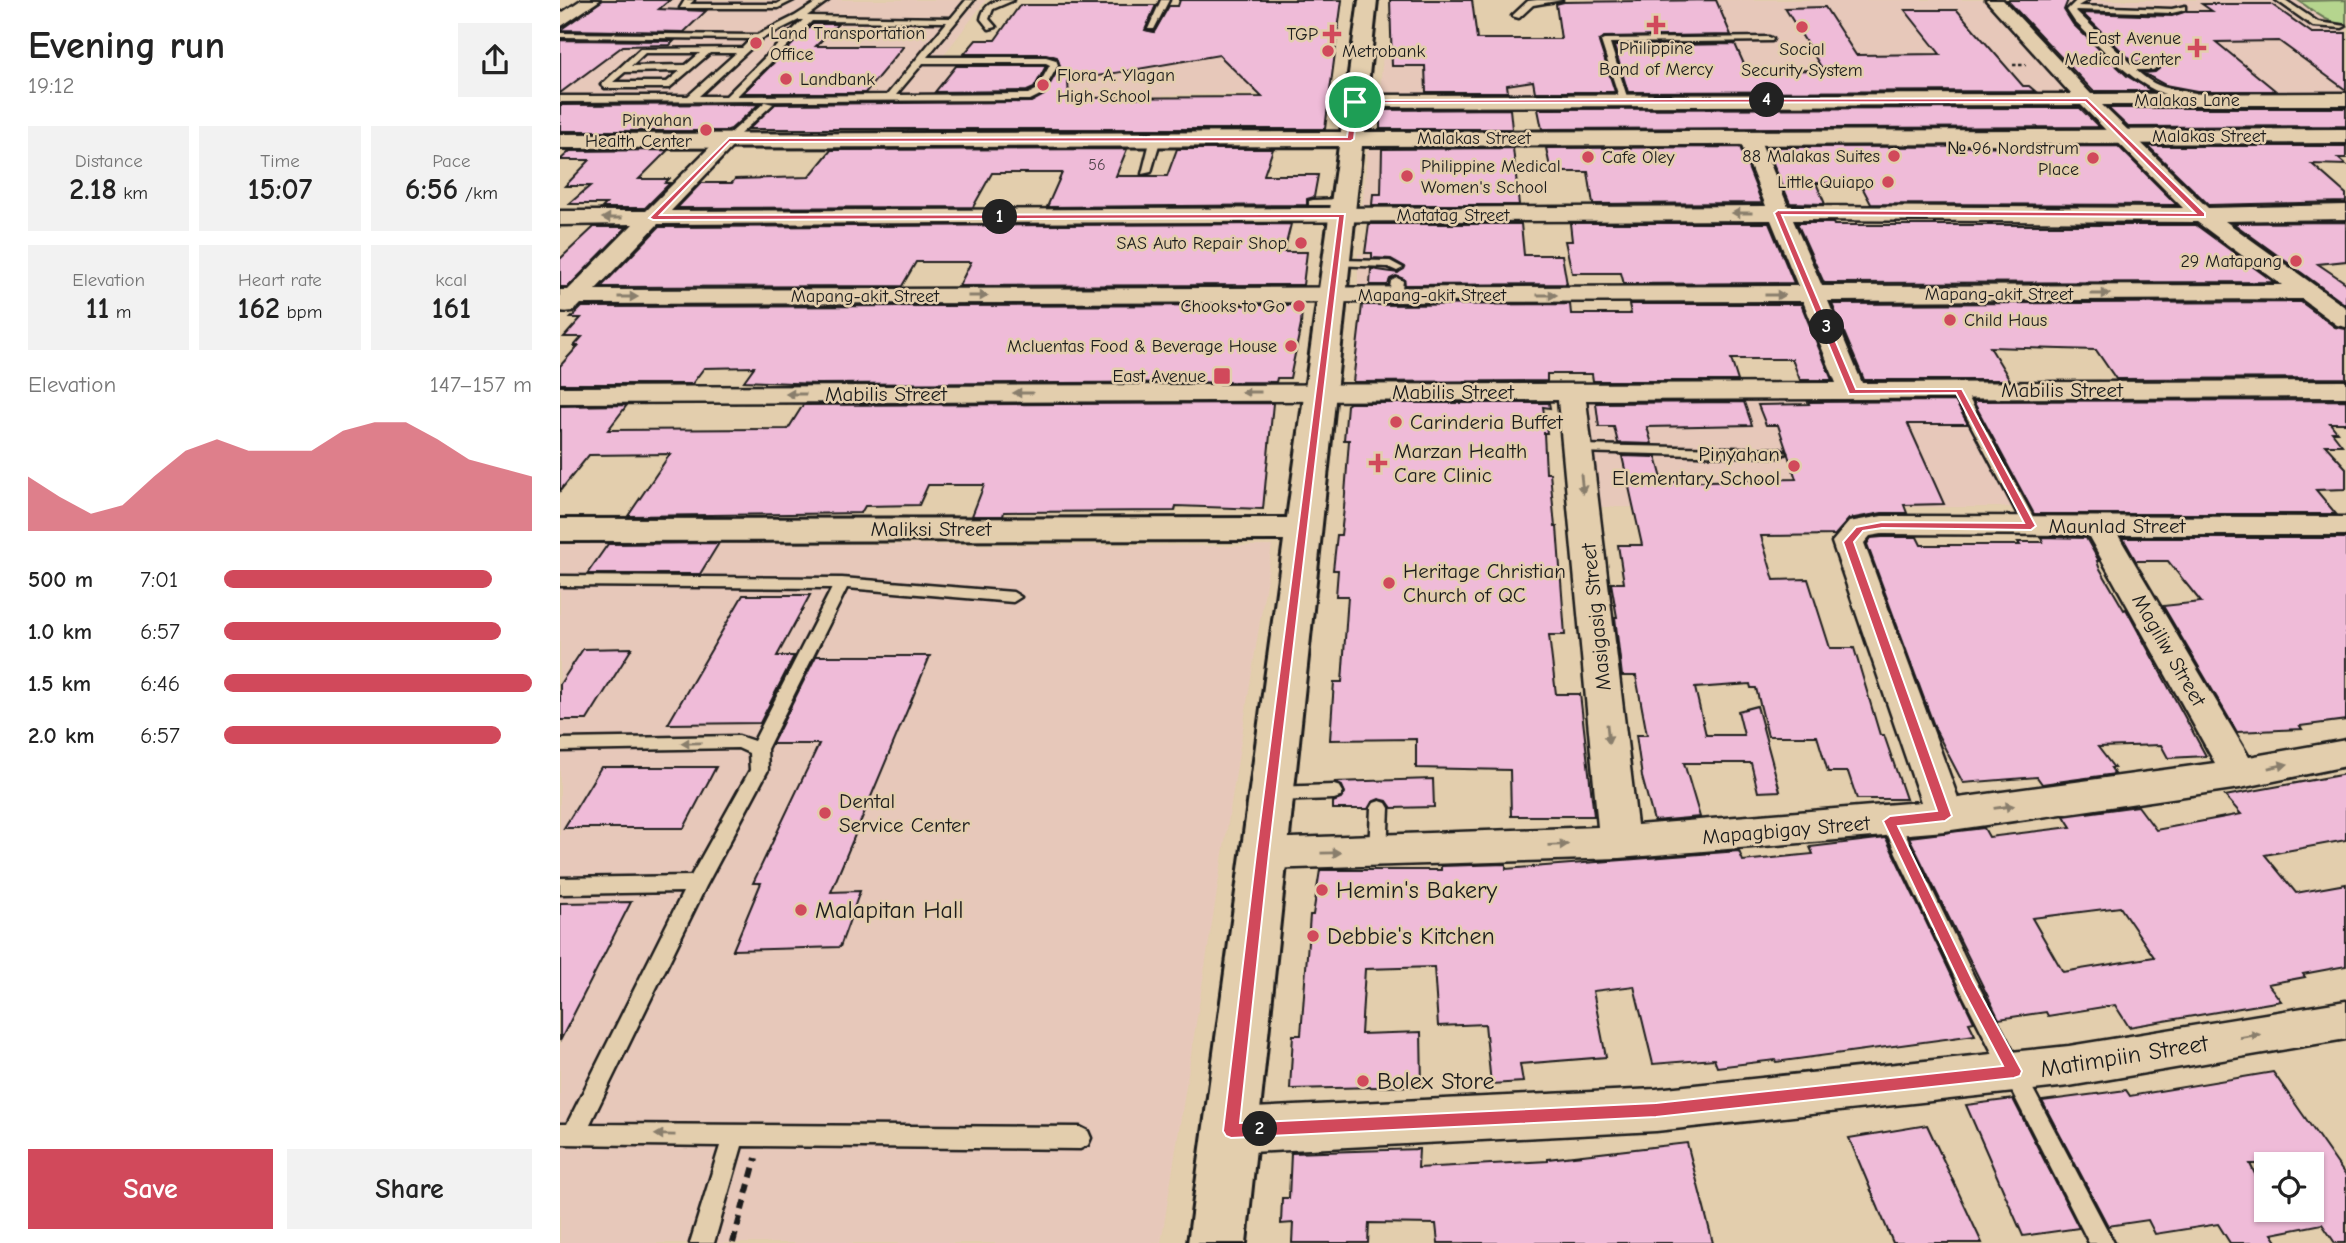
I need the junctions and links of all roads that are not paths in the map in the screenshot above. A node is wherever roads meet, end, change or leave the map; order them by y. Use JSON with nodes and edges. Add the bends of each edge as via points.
{"nodes":[{"id":1,"x":592,"y":0,"type":"edge"},
{"id":2,"x":690,"y":0,"type":"edge"},
{"id":3,"x":790,"y":0,"type":"edge"},
{"id":4,"x":825,"y":0,"type":"edge"},
{"id":5,"x":970,"y":0,"type":"edge"},
{"id":6,"x":1010,"y":0,"type":"edge"},
{"id":7,"x":1165,"y":0,"type":"edge"},
{"id":8,"x":1368,"y":0,"type":"edge"},
{"id":9,"x":1558,"y":0,"type":"edge"},
{"id":10,"x":1994,"y":0,"type":"edge"},
{"id":11,"x":2084,"y":0,"type":"edge"},
{"id":12,"x":2280,"y":0,"type":"edge"},
{"id":13,"x":2073,"y":8,"type":"junction"},
{"id":14,"x":2182,"y":8,"type":"dead end"},
{"id":15,"x":1516,"y":16,"type":"dead end"},
{"id":16,"x":810,"y":18,"type":"junction"},
{"id":17,"x":798,"y":19,"type":"junction"},
{"id":18,"x":952,"y":20,"type":"junction"},
{"id":19,"x":560,"y":22,"type":"edge"},
{"id":20,"x":2342,"y":26,"type":"dead end"},
{"id":21,"x":992,"y":27,"type":"dead end"},
{"id":22,"x":1151,"y":27,"type":"dead end"},
{"id":23,"x":560,"y":34,"type":"edge"},
{"id":24,"x":758,"y":37,"type":"junction"},
{"id":25,"x":1769,"y":39,"type":"dead end"},
{"id":26,"x":681,"y":50,"type":"junction"},
{"id":27,"x":708,"y":50,"type":"junction"},
{"id":28,"x":742,"y":50,"type":"junction"},
{"id":29,"x":918,"y":60,"type":"junction"},
{"id":30,"x":2127,"y":67,"type":"junction"},
{"id":31,"x":2153,"y":67,"type":"dead end"},
{"id":32,"x":658,"y":68,"type":"junction"},
{"id":33,"x":688,"y":68,"type":"junction"},
{"id":34,"x":622,"y":69,"type":"junction"},
{"id":35,"x":637,"y":86,"type":"junction"},
{"id":36,"x":811,"y":91,"type":"dead end"},
{"id":37,"x":750,"y":92,"type":"dead end"},
{"id":38,"x":890,"y":97,"type":"junction"},
{"id":39,"x":2346,"y":97,"type":"edge"},
{"id":40,"x":560,"y":99,"type":"edge"},
{"id":41,"x":729,"y":99,"type":"junction"},
{"id":42,"x":1624,"y":99,"type":"junction"},
{"id":43,"x":689,"y":100,"type":"junction"},
{"id":44,"x":2087,"y":100,"type":"junction"},
{"id":45,"x":1355,"y":102,"type":"junction"},
{"id":46,"x":768,"y":104,"type":"dead end"},
{"id":47,"x":1748,"y":136,"type":"junction"},
{"id":48,"x":2346,"y":136,"type":"edge"},
{"id":49,"x":2121,"y":137,"type":"junction"},
{"id":50,"x":1156,"y":138,"type":"junction"},
{"id":51,"x":1351,"y":139,"type":"junction"},
{"id":52,"x":729,"y":140,"type":"junction"},
{"id":53,"x":560,"y":141,"type":"edge"},
{"id":54,"x":1146,"y":172,"type":"dead end"},
{"id":55,"x":1320,"y":209,"type":"junction"},
{"id":56,"x":2346,"y":212,"type":"edge"},
{"id":57,"x":1778,"y":213,"type":"junction"},
{"id":58,"x":2202,"y":215,"type":"junction"},
{"id":59,"x":560,"y":218,"type":"edge"},
{"id":60,"x":653,"y":218,"type":"junction"},
{"id":61,"x":1334,"y":279,"type":"junction"},
{"id":62,"x":2305,"y":292,"type":"junction"},
{"id":63,"x":1814,"y":295,"type":"junction"},
{"id":64,"x":565,"y":302,"type":"edge"},
{"id":65,"x":2346,"y":320,"type":"edge"},
{"id":66,"x":2346,"y":389,"type":"edge"},
{"id":67,"x":1571,"y":391,"type":"junction"},
{"id":68,"x":1959,"y":391,"type":"junction"},
{"id":69,"x":1319,"y":392,"type":"junction"},
{"id":70,"x":1853,"y":392,"type":"junction"},
{"id":71,"x":560,"y":395,"type":"edge"},
{"id":72,"x":1578,"y":449,"type":"junction"},
{"id":73,"x":1779,"y":453,"type":"dead end"},
{"id":74,"x":2031,"y":526,"type":"junction"},
{"id":75,"x":2098,"y":526,"type":"junction"},
{"id":76,"x":2346,"y":526,"type":"edge"},
{"id":77,"x":1302,"y":529,"type":"junction"},
{"id":78,"x":560,"y":530,"type":"edge"},
{"id":79,"x":560,"y":582,"type":"edge"},
{"id":80,"x":842,"y":583,"type":"junction"},
{"id":81,"x":1013,"y":597,"type":"dead end"},
{"id":82,"x":560,"y":745,"type":"edge"},
{"id":83,"x":758,"y":748,"type":"junction"},
{"id":84,"x":2346,"y":753,"type":"edge"},
{"id":85,"x":2240,"y":774,"type":"junction"},
{"id":86,"x":1334,"y":792,"type":"dead end"},
{"id":87,"x":1270,"y":794,"type":"junction"},
{"id":88,"x":1380,"y":808,"type":"dead end"},
{"id":89,"x":1945,"y":816,"type":"junction"},
{"id":90,"x":1890,"y":821,"type":"junction"},
{"id":91,"x":1619,"y":843,"type":"junction"},
{"id":92,"x":1378,"y":852,"type":"junction"},
{"id":93,"x":1262,"y":854,"type":"junction"},
{"id":94,"x":697,"y":884,"type":"junction"},
{"id":95,"x":560,"y":886,"type":"edge"},
{"id":96,"x":2346,"y":1020,"type":"edge"},
{"id":97,"x":2014,"y":1071,"type":"junction"},
{"id":98,"x":1231,"y":1131,"type":"junction"},
{"id":99,"x":567,"y":1134,"type":"edge"},
{"id":100,"x":734,"y":1136,"type":"junction"},
{"id":101,"x":1080,"y":1138,"type":"dead end"},
{"id":102,"x":702,"y":1243,"type":"edge"},
{"id":103,"x":1217,"y":1243,"type":"edge"},
{"id":104,"x":2102,"y":1243,"type":"edge"}],
"edges":[{"from":1,"to":19,"type":"street"},
{"from":2,"to":3,"type":"lane","via":[[683,6],[778,6]]},
{"from":4,"to":17,"type":"lane"},
{"from":5,"to":18,"type":"lane"},
{"from":6,"to":21,"type":"lane","via":[[987,10],[985,19]]},
{"from":7,"to":22,"type":"lane"},
{"from":8,"to":45,"type":"street"},
{"from":9,"to":15,"type":"lane","via":[[1531,4]]},
{"from":10,"to":44,"type":"street"},
{"from":11,"to":13,"type":"lane"},
{"from":12,"to":20,"type":"lane","via":[[2316,24]]},
{"from":13,"to":14,"type":"lane"},
{"from":13,"to":30,"type":"lane","via":[[2078,20]]},
{"from":16,"to":17,"type":"lane"},
{"from":16,"to":18,"type":"lane"},
{"from":16,"to":41,"type":"lane"},
{"from":17,"to":24,"type":"lane"},
{"from":18,"to":29,"type":"lane"},
{"from":23,"to":24,"type":"lane"},
{"from":24,"to":28,"type":"lane"},
{"from":25,"to":42,"type":"lane","via":[[1605,41]]},
{"from":26,"to":27,"type":"lane"},
{"from":26,"to":32,"type":"lane"},
{"from":26,"to":34,"type":"lane","via":[[643,51]]},
{"from":27,"to":28,"type":"lane"},
{"from":27,"to":33,"type":"lane"},
{"from":28,"to":43,"type":"lane"},
{"from":29,"to":38,"type":"lane"},
{"from":29,"to":38,"type":"lane","via":[[1046,60],[1055,65],[1040,92],[1030,97]]},
{"from":30,"to":31,"type":"lane"},
{"from":30,"to":39,"type":"lane","via":[[2149,86],[2178,94]]},
{"from":32,"to":33,"type":"lane"},
{"from":32,"to":34,"type":"lane"},
{"from":32,"to":35,"type":"lane"},
{"from":33,"to":35,"type":"lane","via":[[669,85]]},
{"from":34,"to":35,"type":"lane","via":[[605,85]]},
{"from":36,"to":37,"type":"lane"},
{"from":38,"to":41,"type":"lane"},
{"from":39,"to":44,"type":"street","name":"Malakas Lane"},
{"from":40,"to":43,"type":"lane"},
{"from":41,"to":43,"type":"lane"},
{"from":42,"to":44,"type":"street","name":"Malakas Lane"},
{"from":42,"to":45,"type":"street","name":"Malakas Lane"},
{"from":44,"to":49,"type":"street"},
{"from":45,"to":51,"type":"street"},
{"from":46,"to":52,"type":"lane"},
{"from":47,"to":49,"type":"street","name":"Malakas Street"},
{"from":47,"to":51,"type":"street","name":"Malakas Street"},
{"from":47,"to":57,"type":"street"},
{"from":48,"to":49,"type":"street","name":"Malakas Street"},
{"from":49,"to":58,"type":"street"},
{"from":50,"to":51,"type":"street","name":"Malakas Street"},
{"from":50,"to":52,"type":"street","name":"Malakas Street"},
{"from":50,"to":54,"type":"lane"},
{"from":51,"to":55,"type":"street"},
{"from":52,"to":53,"type":"street","name":"Malakas Street"},
{"from":52,"to":60,"type":"street"},
{"from":57,"to":55,"type":"street","name":"Matatag Street","one_way":true},
{"from":55,"to":60,"type":"street","name":"Matatag Street"},
{"from":55,"to":61,"type":"street"},
{"from":56,"to":58,"type":"street","name":"Matatag Street"},
{"from":57,"to":58,"type":"street","name":"Matatag Street"},
{"from":57,"to":63,"type":"street"},
{"from":58,"to":62,"type":"street"},
{"from":60,"to":59,"type":"street","name":"Matatag Street","one_way":true},
{"from":60,"to":64,"type":"street"},
{"from":61,"to":63,"type":"street","name":"Mapang-akit Street","one_way":true},
{"from":64,"to":61,"type":"street","name":"Mapang-akit Street","one_way":true},
{"from":61,"to":69,"type":"street"},
{"from":63,"to":62,"type":"street","name":"Mapang-akit Street","one_way":true},
{"from":62,"to":65,"type":"street"},
{"from":63,"to":70,"type":"street"},
{"from":66,"to":68,"type":"street","name":"Mabilis Street"},
{"from":67,"to":69,"type":"street","name":"Mabilis Street"},
{"from":67,"to":70,"type":"street","name":"Mabilis Street"},
{"from":67,"to":72,"type":"street","name":"Masigasig Street"},
{"from":68,"to":70,"type":"street","name":"Mabilis Street"},
{"from":68,"to":74,"type":"lane"},
{"from":69,"to":71,"type":"street","name":"Mabilis Street","one_way":true},
{"from":69,"to":77,"type":"street"},
{"from":72,"to":73,"type":"lane"},
{"from":72,"to":91,"type":"street","name":"Masigasig Street","one_way":true},
{"from":74,"to":75,"type":"street","name":"Maunlad Street"},
{"from":74,"to":89,"type":"street","name":"Maunlad Street","via":[[1882,525],[1860,529],[1848,542]]},
{"from":75,"to":76,"type":"street","name":"Maunlad Street"},
{"from":75,"to":85,"type":"street","name":"Magiliw Street"},
{"from":77,"to":78,"type":"street","name":"Maliksi Street"},
{"from":77,"to":87,"type":"street"},
{"from":79,"to":80,"type":"lane"},
{"from":80,"to":81,"type":"lane"},
{"from":80,"to":83,"type":"lane"},
{"from":83,"to":82,"type":"lane","one_way":true,"via":[[739,742]]},
{"from":83,"to":94,"type":"lane","via":[[759,770]]},
{"from":85,"to":84,"type":"street","name":"Mapagbigay Street","one_way":true},
{"from":89,"to":85,"type":"street","name":"Mapagbigay Street","one_way":true},
{"from":86,"to":87,"type":"lane"},
{"from":87,"to":93,"type":"street"},
{"from":88,"to":92,"type":"lane"},
{"from":89,"to":90,"type":"street","name":"Mapagbigay Street"},
{"from":90,"to":91,"type":"street","name":"Mapagbigay Street"},
{"from":90,"to":97,"type":"lane"},
{"from":92,"to":91,"type":"street","name":"Mapagbigay Street","one_way":true},
{"from":93,"to":92,"type":"street","name":"Mapagbigay Street","one_way":true},
{"from":93,"to":98,"type":"street"},
{"from":94,"to":95,"type":"lane"},
{"from":94,"to":99,"type":"lane"},
{"from":97,"to":96,"type":"street","name":"Matimpiin Street","one_way":true},
{"from":97,"to":98,"type":"street","name":"Matimpiin Street","via":[[1656,1110]]},
{"from":97,"to":104,"type":"lane"},
{"from":98,"to":103,"type":"street"},
{"from":100,"to":99,"type":"lane","one_way":true},
{"from":100,"to":101,"type":"lane"},
{"from":100,"to":102,"type":"lane"}]}
